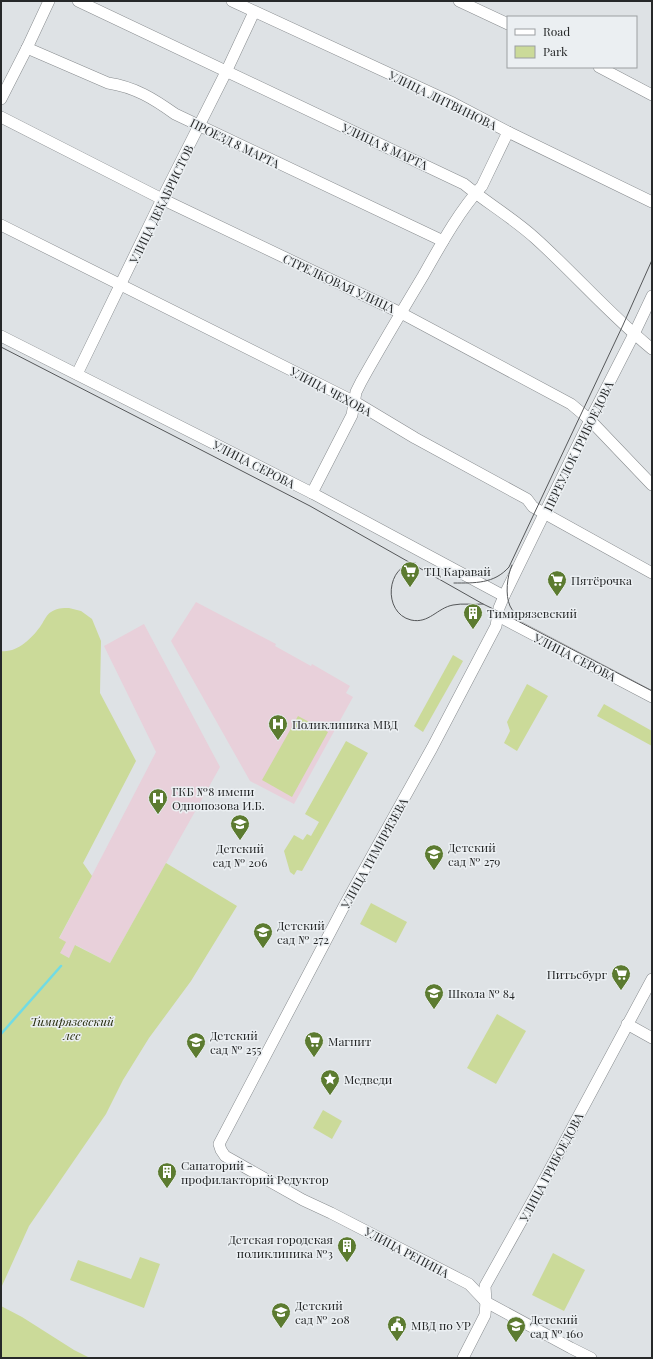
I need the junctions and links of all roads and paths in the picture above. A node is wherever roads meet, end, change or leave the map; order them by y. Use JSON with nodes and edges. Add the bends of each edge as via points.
{"nodes":[{"id":1,"x":49,"y":1,"type":"edge"},
{"id":2,"x":78,"y":1,"type":"edge"},
{"id":3,"x":233,"y":1,"type":"edge"},
{"id":4,"x":458,"y":1,"type":"edge"},
{"id":5,"x":254,"y":12,"type":"junction"},
{"id":6,"x":507,"y":24,"type":"edge"},
{"id":7,"x":27,"y":48,"type":"junction"},
{"id":8,"x":601,"y":68,"type":"edge"},
{"id":9,"x":226,"y":72,"type":"junction"},
{"id":10,"x":652,"y":95,"type":"edge"},
{"id":11,"x":1,"y":99,"type":"edge"},
{"id":12,"x":1,"y":117,"type":"edge"},
{"id":13,"x":200,"y":126,"type":"junction"},
{"id":14,"x":508,"y":132,"type":"junction"},
{"id":15,"x":476,"y":194,"type":"junction"},
{"id":16,"x":162,"y":199,"type":"junction"},
{"id":17,"x":652,"y":202,"type":"edge"},
{"id":18,"x":1,"y":225,"type":"edge"},
{"id":19,"x":443,"y":241,"type":"junction"},
{"id":20,"x":121,"y":285,"type":"junction"},
{"id":21,"x":652,"y":296,"type":"edge"},
{"id":22,"x":401,"y":313,"type":"junction"},
{"id":23,"x":642,"y":317,"type":"junction"},
{"id":24,"x":634,"y":334,"type":"junction"},
{"id":25,"x":1,"y":336,"type":"edge"},
{"id":26,"x":650,"y":347,"type":"edge"},
{"id":27,"x":623,"y":356,"type":"junction"},
{"id":28,"x":77,"y":374,"type":"junction"},
{"id":29,"x":355,"y":402,"type":"junction"},
{"id":30,"x":590,"y":420,"type":"junction"},
{"id":31,"x":652,"y":485,"type":"edge"},
{"id":32,"x":312,"y":494,"type":"junction"},
{"id":33,"x":545,"y":513,"type":"junction"},
{"id":34,"x":652,"y":572,"type":"edge"},
{"id":35,"x":504,"y":596,"type":"junction"},
{"id":36,"x":498,"y":616,"type":"junction"},
{"id":37,"x":652,"y":697,"type":"edge"},
{"id":38,"x":652,"y":979,"type":"edge"},
{"id":39,"x":627,"y":1024,"type":"junction"},
{"id":40,"x":652,"y":1038,"type":"edge"},
{"id":41,"x":220,"y":1150,"type":"joint"},
{"id":42,"x":486,"y":1302,"type":"junction"},
{"id":43,"x":463,"y":1358,"type":"edge"},
{"id":44,"x":591,"y":1358,"type":"edge"}],
"edges":[{"from":1,"to":7,"type":"street"},
{"from":2,"to":9,"type":"street","name":"УЛИЦА 8 МАРТА"},
{"from":3,"to":5,"type":"street","name":"УЛИЦА ЛИТВИНОВА"},
{"from":4,"to":6,"type":"street"},
{"from":5,"to":9,"type":"street","name":"УЛИЦА ДЕКАБРИСТОВ"},
{"from":5,"to":14,"type":"street","name":"УЛИЦА ЛИТВИНОВА","via":[[453,103]]},
{"from":7,"to":11,"type":"street"},
{"from":7,"to":13,"type":"street","name":"ПРОЕЗД 8 МАРТА","via":[[108,83],[121,84],[150,96],[175,114]]},
{"from":8,"to":10,"type":"street"},
{"from":9,"to":13,"type":"street","name":"УЛИЦА ДЕКАБРИСТОВ"},
{"from":9,"to":15,"type":"street","name":"УЛИЦА 8 МАРТА","via":[[464,184]]},
{"from":12,"to":16,"type":"street","name":"СТРЕЛКОВАЯ УЛИЦА"},
{"from":13,"to":16,"type":"street","name":"УЛИЦА ДЕКАБРИСТОВ"},
{"from":13,"to":19,"type":"street","name":"ПРОЕЗД 8 МАРТА"},
{"from":14,"to":15,"type":"street"},
{"from":14,"to":17,"type":"street","name":"УЛИЦА ЛИТВИНОВА"},
{"from":15,"to":19,"type":"street"},
{"from":15,"to":24,"type":"street","name":"УЛИЦА 8 МАРТА","via":[[534,237]]},
{"from":16,"to":20,"type":"street","name":"УЛИЦА ДЕКАБРИСТОВ"},
{"from":16,"to":22,"type":"street","name":"СТРЕЛКОВАЯ УЛИЦА"},
{"from":18,"to":20,"type":"street","name":"УЛИЦА ЧЕХОВА"},
{"from":19,"to":22,"type":"street"},
{"from":20,"to":28,"type":"street","name":"УЛИЦА ДЕКАБРИСТОВ"},
{"from":20,"to":29,"type":"street","name":"УЛИЦА ЧЕХОВА"},
{"from":21,"to":23,"type":"street","name":"ПЕРЕУЛОК ГРИБОЕДОВА"},
{"from":22,"to":29,"type":"street","via":[[361,382]]},
{"from":22,"to":30,"type":"street","name":"СТРЕЛКОВАЯ УЛИЦА","via":[[571,404]]},
{"from":23,"to":24,"type":"street","name":"ПЕРЕУЛОК ГРИБОЕДОВА"},
{"from":23,"to":26,"type":"street","via":[[641,331]]},
{"from":24,"to":26,"type":"street","name":"УЛИЦА 8 МАРТА"},
{"from":24,"to":27,"type":"street","name":"ПЕРЕУЛОК ГРИБОЕДОВА"},
{"from":25,"to":28,"type":"street","name":"УЛИЦА СЕРОВА"},
{"from":26,"to":27,"type":"street","via":[[636,349]]},
{"from":27,"to":30,"type":"street","name":"ПЕРЕУЛОК ГРИБОЕДОВА"},
{"from":28,"to":32,"type":"street","name":"УЛИЦА СЕРОВА"},
{"from":29,"to":32,"type":"street","via":[[352,415]]},
{"from":29,"to":33,"type":"street","name":"УЛИЦА ЧЕХОВА","via":[[527,499],[533,507]]},
{"from":30,"to":31,"type":"street","name":"СТРЕЛКОВАЯ УЛИЦА"},
{"from":30,"to":33,"type":"street","name":"ПЕРЕУЛОК ГРИБОЕДОВА"},
{"from":32,"to":35,"type":"street","name":"УЛИЦА СЕРОВА"},
{"from":33,"to":34,"type":"street","name":"УЛИЦА ЧЕХОВА"},
{"from":33,"to":35,"type":"street","name":"ПЕРЕУЛОК ГРИБОЕДОВА"},
{"from":35,"to":36,"type":"street","name":"УЛИЦА ТИМИРЯЗЕВА"},
{"from":36,"to":37,"type":"street","name":"УЛИЦА СЕРОВА"},
{"from":36,"to":41,"type":"street","name":"УЛИЦА ТИМИРЯЗЕВА","via":[[496,626],[432,748],[343,908],[222,1137]]},
{"from":38,"to":39,"type":"street","name":"УЛИЦА ГРИБОЕДОВА"},
{"from":39,"to":40,"type":"street"},
{"from":39,"to":42,"type":"street","name":"УЛИЦА ГРИБОЕДОВА","via":[[485,1286]]},
{"from":41,"to":42,"type":"street","name":"УЛИЦА РЕПИНА","via":[[225,1156],[303,1200],[469,1284]]},
{"from":42,"to":43,"type":"street","name":"УЛИЦА ГРИБОЕДОВА","via":[[485,1315]]},
{"from":42,"to":44,"type":"street","name":"УЛИЦА РЕПИНА"}]}
